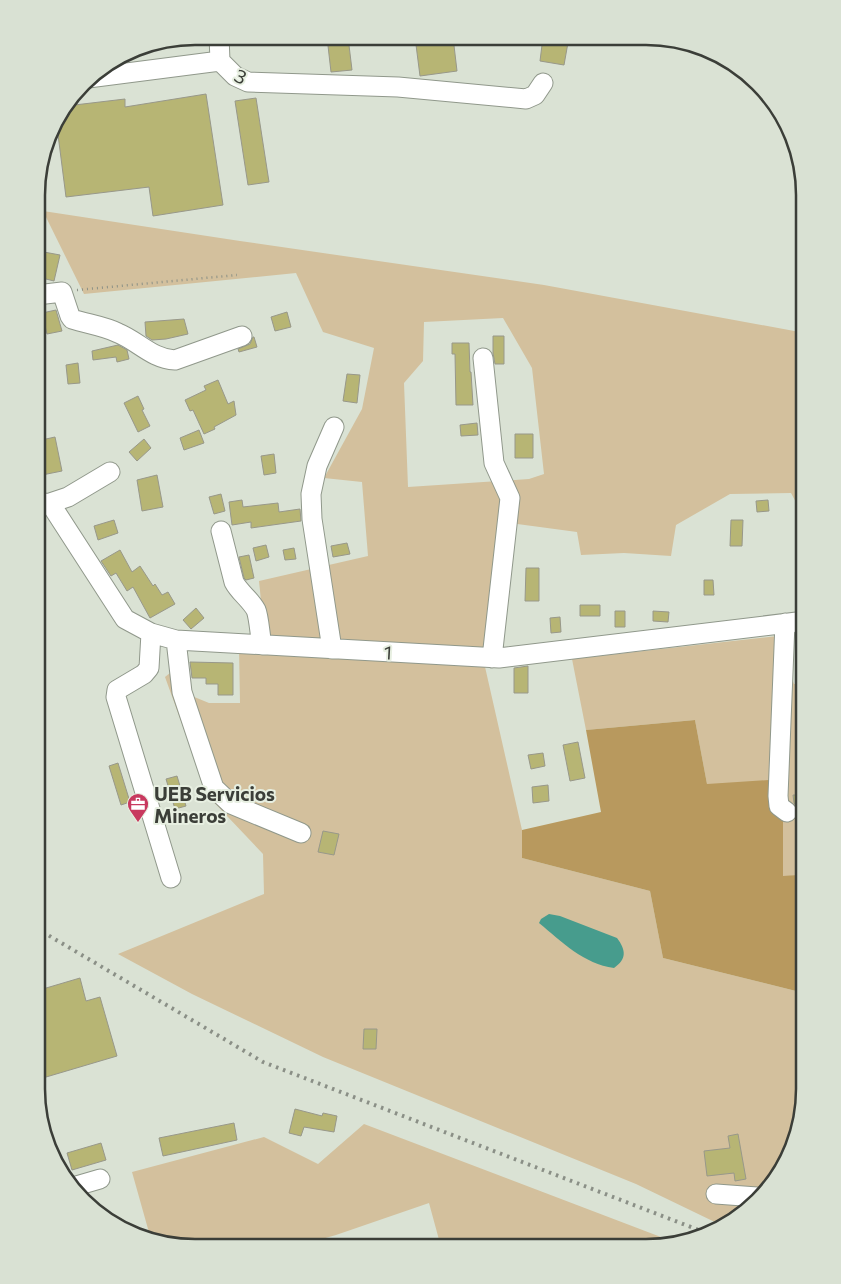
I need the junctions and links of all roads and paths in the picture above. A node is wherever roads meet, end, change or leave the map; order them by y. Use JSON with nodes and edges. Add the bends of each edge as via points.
{"nodes":[{"id":1,"x":219,"y":45,"type":"edge"},
{"id":2,"x":220,"y":61,"type":"junction"},
{"id":3,"x":104,"y":76,"type":"edge"},
{"id":4,"x":543,"y":83,"type":"dead end"},
{"id":5,"x":237,"y":276,"type":"dead end"},
{"id":6,"x":62,"y":292,"type":"junction"},
{"id":7,"x":45,"y":294,"type":"edge"},
{"id":8,"x":242,"y":336,"type":"dead end"},
{"id":9,"x":483,"y":358,"type":"dead end"},
{"id":10,"x":334,"y":427,"type":"dead end"},
{"id":11,"x":110,"y":472,"type":"dead end"},
{"id":12,"x":45,"y":504,"type":"edge"},
{"id":13,"x":45,"y":505,"type":"edge"},
{"id":14,"x":221,"y":530,"type":"dead end"},
{"id":15,"x":796,"y":622,"type":"edge"},
{"id":16,"x":785,"y":623,"type":"junction"},
{"id":17,"x":151,"y":633,"type":"junction"},
{"id":18,"x":176,"y":640,"type":"junction"},
{"id":19,"x":262,"y":645,"type":"junction"},
{"id":20,"x":332,"y":649,"type":"junction"},
{"id":21,"x":492,"y":658,"type":"junction"},
{"id":22,"x":787,"y":812,"type":"dead end"},
{"id":23,"x":301,"y":833,"type":"dead end"},
{"id":24,"x":172,"y":878,"type":"dead end"},
{"id":25,"x":100,"y":1179,"type":"dead end"},
{"id":26,"x":80,"y":1185,"type":"edge"},
{"id":27,"x":716,"y":1194,"type":"dead end"},
{"id":28,"x":750,"y":1197,"type":"edge"}],
"edges":[{"from":1,"to":2,"type":"street"},
{"from":2,"to":3,"type":"street","name":"3"},
{"from":2,"to":4,"type":"street","name":"3","via":[[235,76],[248,82],[398,87],[526,98],[535,95]]},
{"from":5,"to":6,"type":"path"},
{"from":6,"to":7,"type":"street"},
{"from":6,"to":8,"type":"street","via":[[72,319],[121,334],[165,360],[174,360]]},
{"from":9,"to":21,"type":"street","via":[[494,463],[510,498]]},
{"from":10,"to":20,"type":"street","via":[[317,466],[310,494]]},
{"from":11,"to":12,"type":"street","via":[[68,498]]},
{"from":13,"to":17,"type":"street","name":"1","via":[[126,619]]},
{"from":14,"to":19,"type":"street","via":[[234,582],[256,611]]},
{"from":15,"to":16,"type":"street","name":"1"},
{"from":16,"to":21,"type":"street","name":"1"},
{"from":16,"to":22,"type":"street","via":[[778,796],[779,806]]},
{"from":17,"to":18,"type":"street","name":"1"},
{"from":17,"to":24,"type":"street","via":[[149,668],[116,690],[116,697]]},
{"from":18,"to":19,"type":"street","name":"1"},
{"from":18,"to":23,"type":"street","via":[[182,692],[214,788],[232,804]]},
{"from":19,"to":20,"type":"street","name":"1"},
{"from":20,"to":21,"type":"street","name":"1"},
{"from":25,"to":26,"type":"street"},
{"from":27,"to":28,"type":"street"}]}
